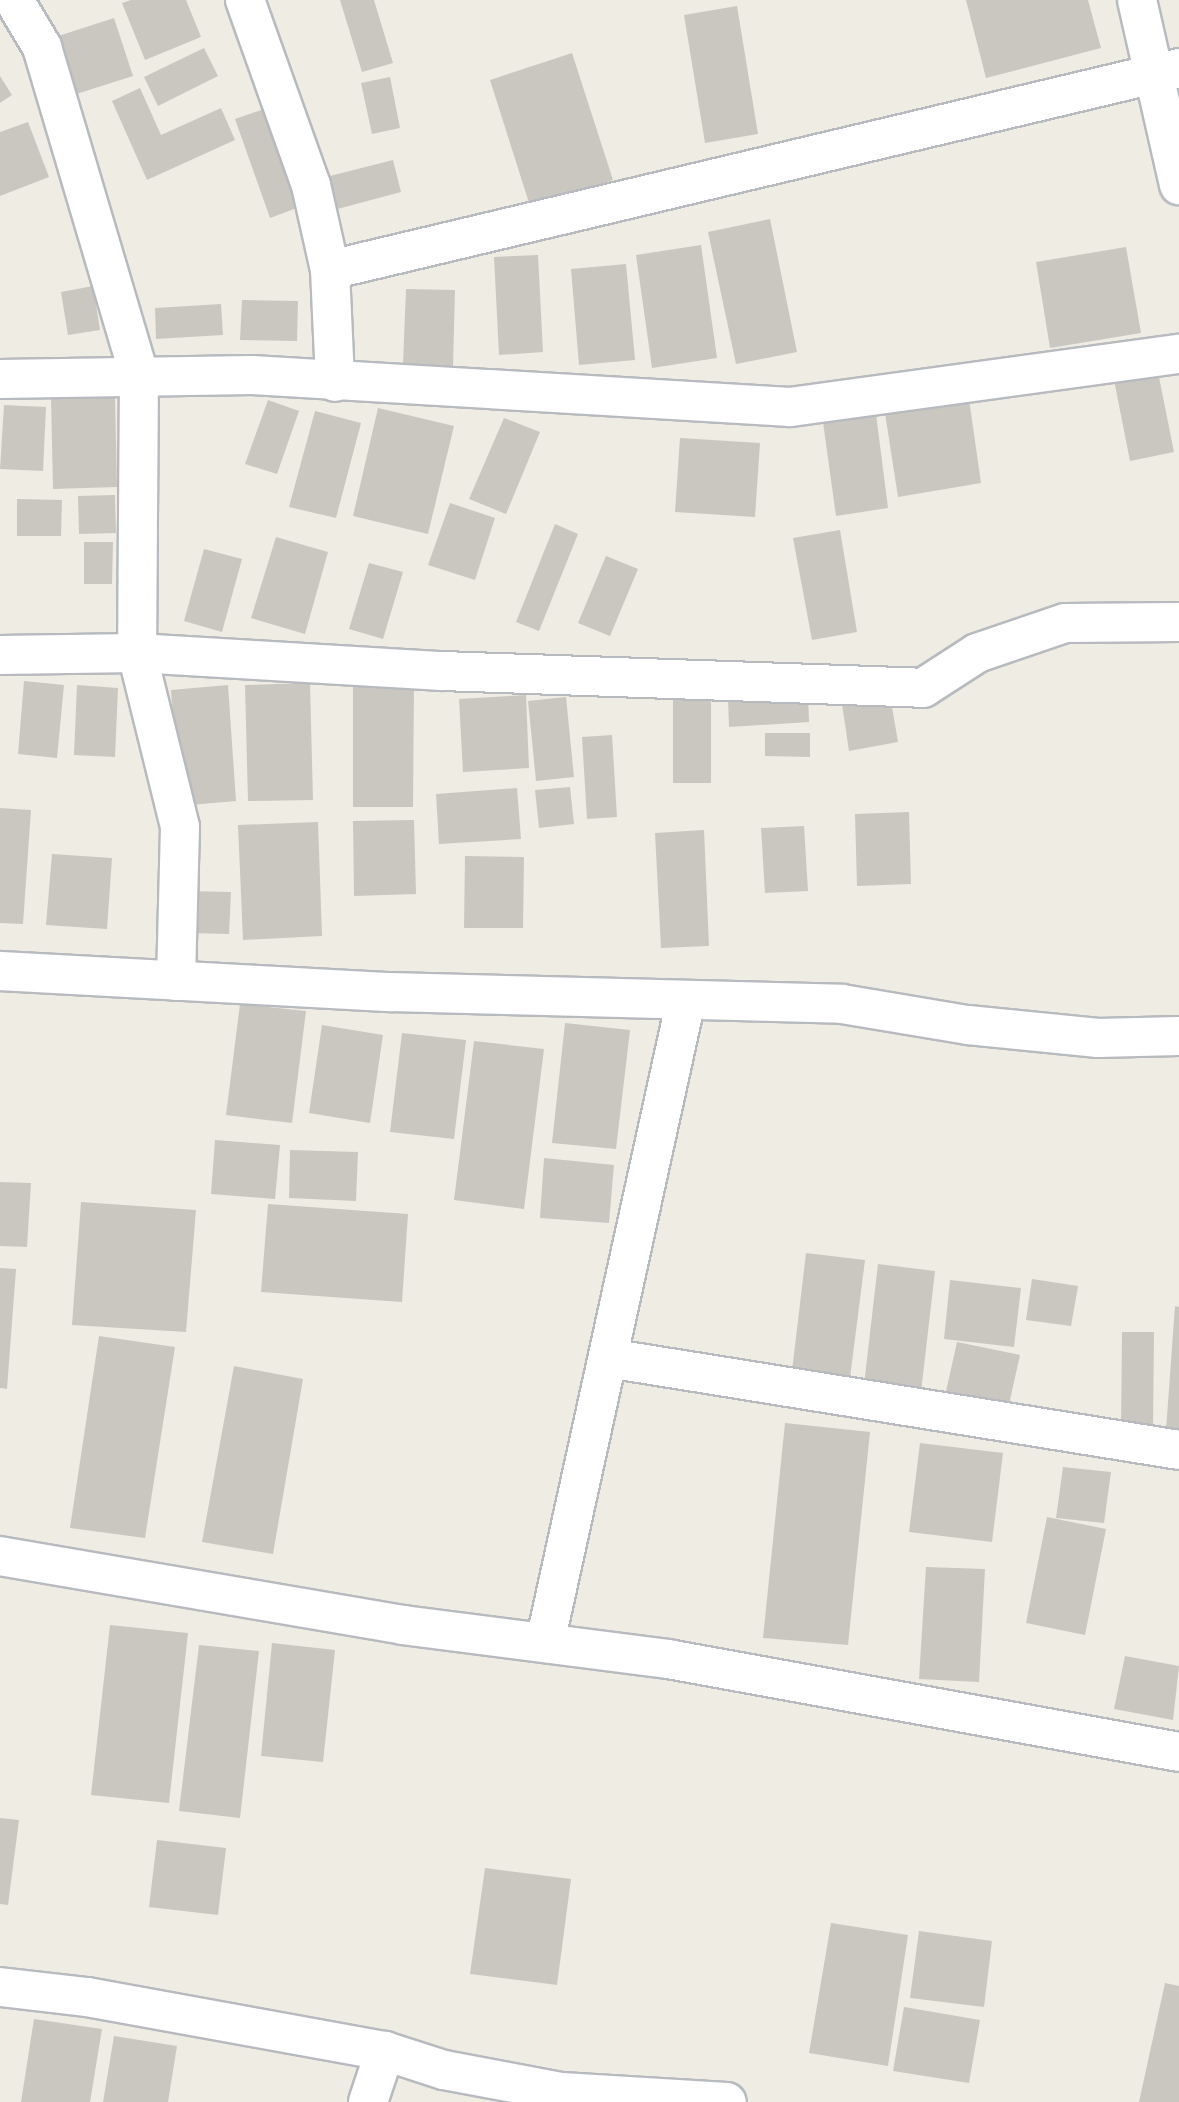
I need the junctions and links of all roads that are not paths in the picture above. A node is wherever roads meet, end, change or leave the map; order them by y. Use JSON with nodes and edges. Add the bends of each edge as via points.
{"nodes":[{"id":1,"x":14,"y":0,"type":"edge"},
{"id":2,"x":245,"y":0,"type":"edge"},
{"id":3,"x":1137,"y":0,"type":"edge"},
{"id":4,"x":1167,"y":71,"type":"edge"},
{"id":5,"x":1179,"y":185,"type":"edge"},
{"id":6,"x":330,"y":270,"type":"junction"},
{"id":7,"x":1179,"y":354,"type":"edge"},
{"id":8,"x":139,"y":374,"type":"junction"},
{"id":9,"x":0,"y":379,"type":"edge"},
{"id":10,"x":335,"y":382,"type":"junction"},
{"id":11,"x":1179,"y":622,"type":"edge"},
{"id":12,"x":137,"y":653,"type":"junction"},
{"id":13,"x":0,"y":655,"type":"edge"},
{"id":14,"x":0,"y":971,"type":"edge"},
{"id":15,"x":176,"y":981,"type":"junction"},
{"id":16,"x":686,"y":1000,"type":"junction"},
{"id":17,"x":1179,"y":1036,"type":"edge"},
{"id":18,"x":608,"y":1358,"type":"junction"},
{"id":19,"x":1179,"y":1450,"type":"edge"},
{"id":20,"x":0,"y":1556,"type":"edge"},
{"id":21,"x":545,"y":1643,"type":"junction"},
{"id":22,"x":1179,"y":1752,"type":"edge"},
{"id":23,"x":0,"y":1987,"type":"edge"},
{"id":24,"x":385,"y":2051,"type":"junction"},
{"id":25,"x":368,"y":2102,"type":"edge"},
{"id":26,"x":727,"y":2102,"type":"edge"}],
"edges":[{"from":1,"to":8,"type":"street","via":[[42,47]]},
{"from":2,"to":6,"type":"street","via":[[311,186]]},
{"from":3,"to":4,"type":"street"},
{"from":4,"to":5,"type":"street"},
{"from":4,"to":6,"type":"street"},
{"from":6,"to":10,"type":"street"},
{"from":7,"to":10,"type":"street","via":[[790,407]]},
{"from":8,"to":9,"type":"street"},
{"from":8,"to":10,"type":"street","via":[[252,375]]},
{"from":8,"to":12,"type":"street"},
{"from":11,"to":12,"type":"street","via":[[1065,623],[978,653],[923,688],[442,671]]},
{"from":12,"to":13,"type":"street"},
{"from":12,"to":15,"type":"street","via":[[180,827]]},
{"from":14,"to":15,"type":"street"},
{"from":15,"to":16,"type":"street"},
{"from":16,"to":17,"type":"street","via":[[842,1004],[968,1025],[1098,1038]]},
{"from":16,"to":18,"type":"street"},
{"from":18,"to":19,"type":"street"},
{"from":18,"to":21,"type":"street"},
{"from":20,"to":21,"type":"street","via":[[403,1625]]},
{"from":21,"to":22,"type":"street","via":[[668,1659]]},
{"from":23,"to":24,"type":"street","via":[[88,1997]]},
{"from":24,"to":25,"type":"street"},
{"from":24,"to":26,"type":"street","via":[[444,2070],[562,2092]]}]}
